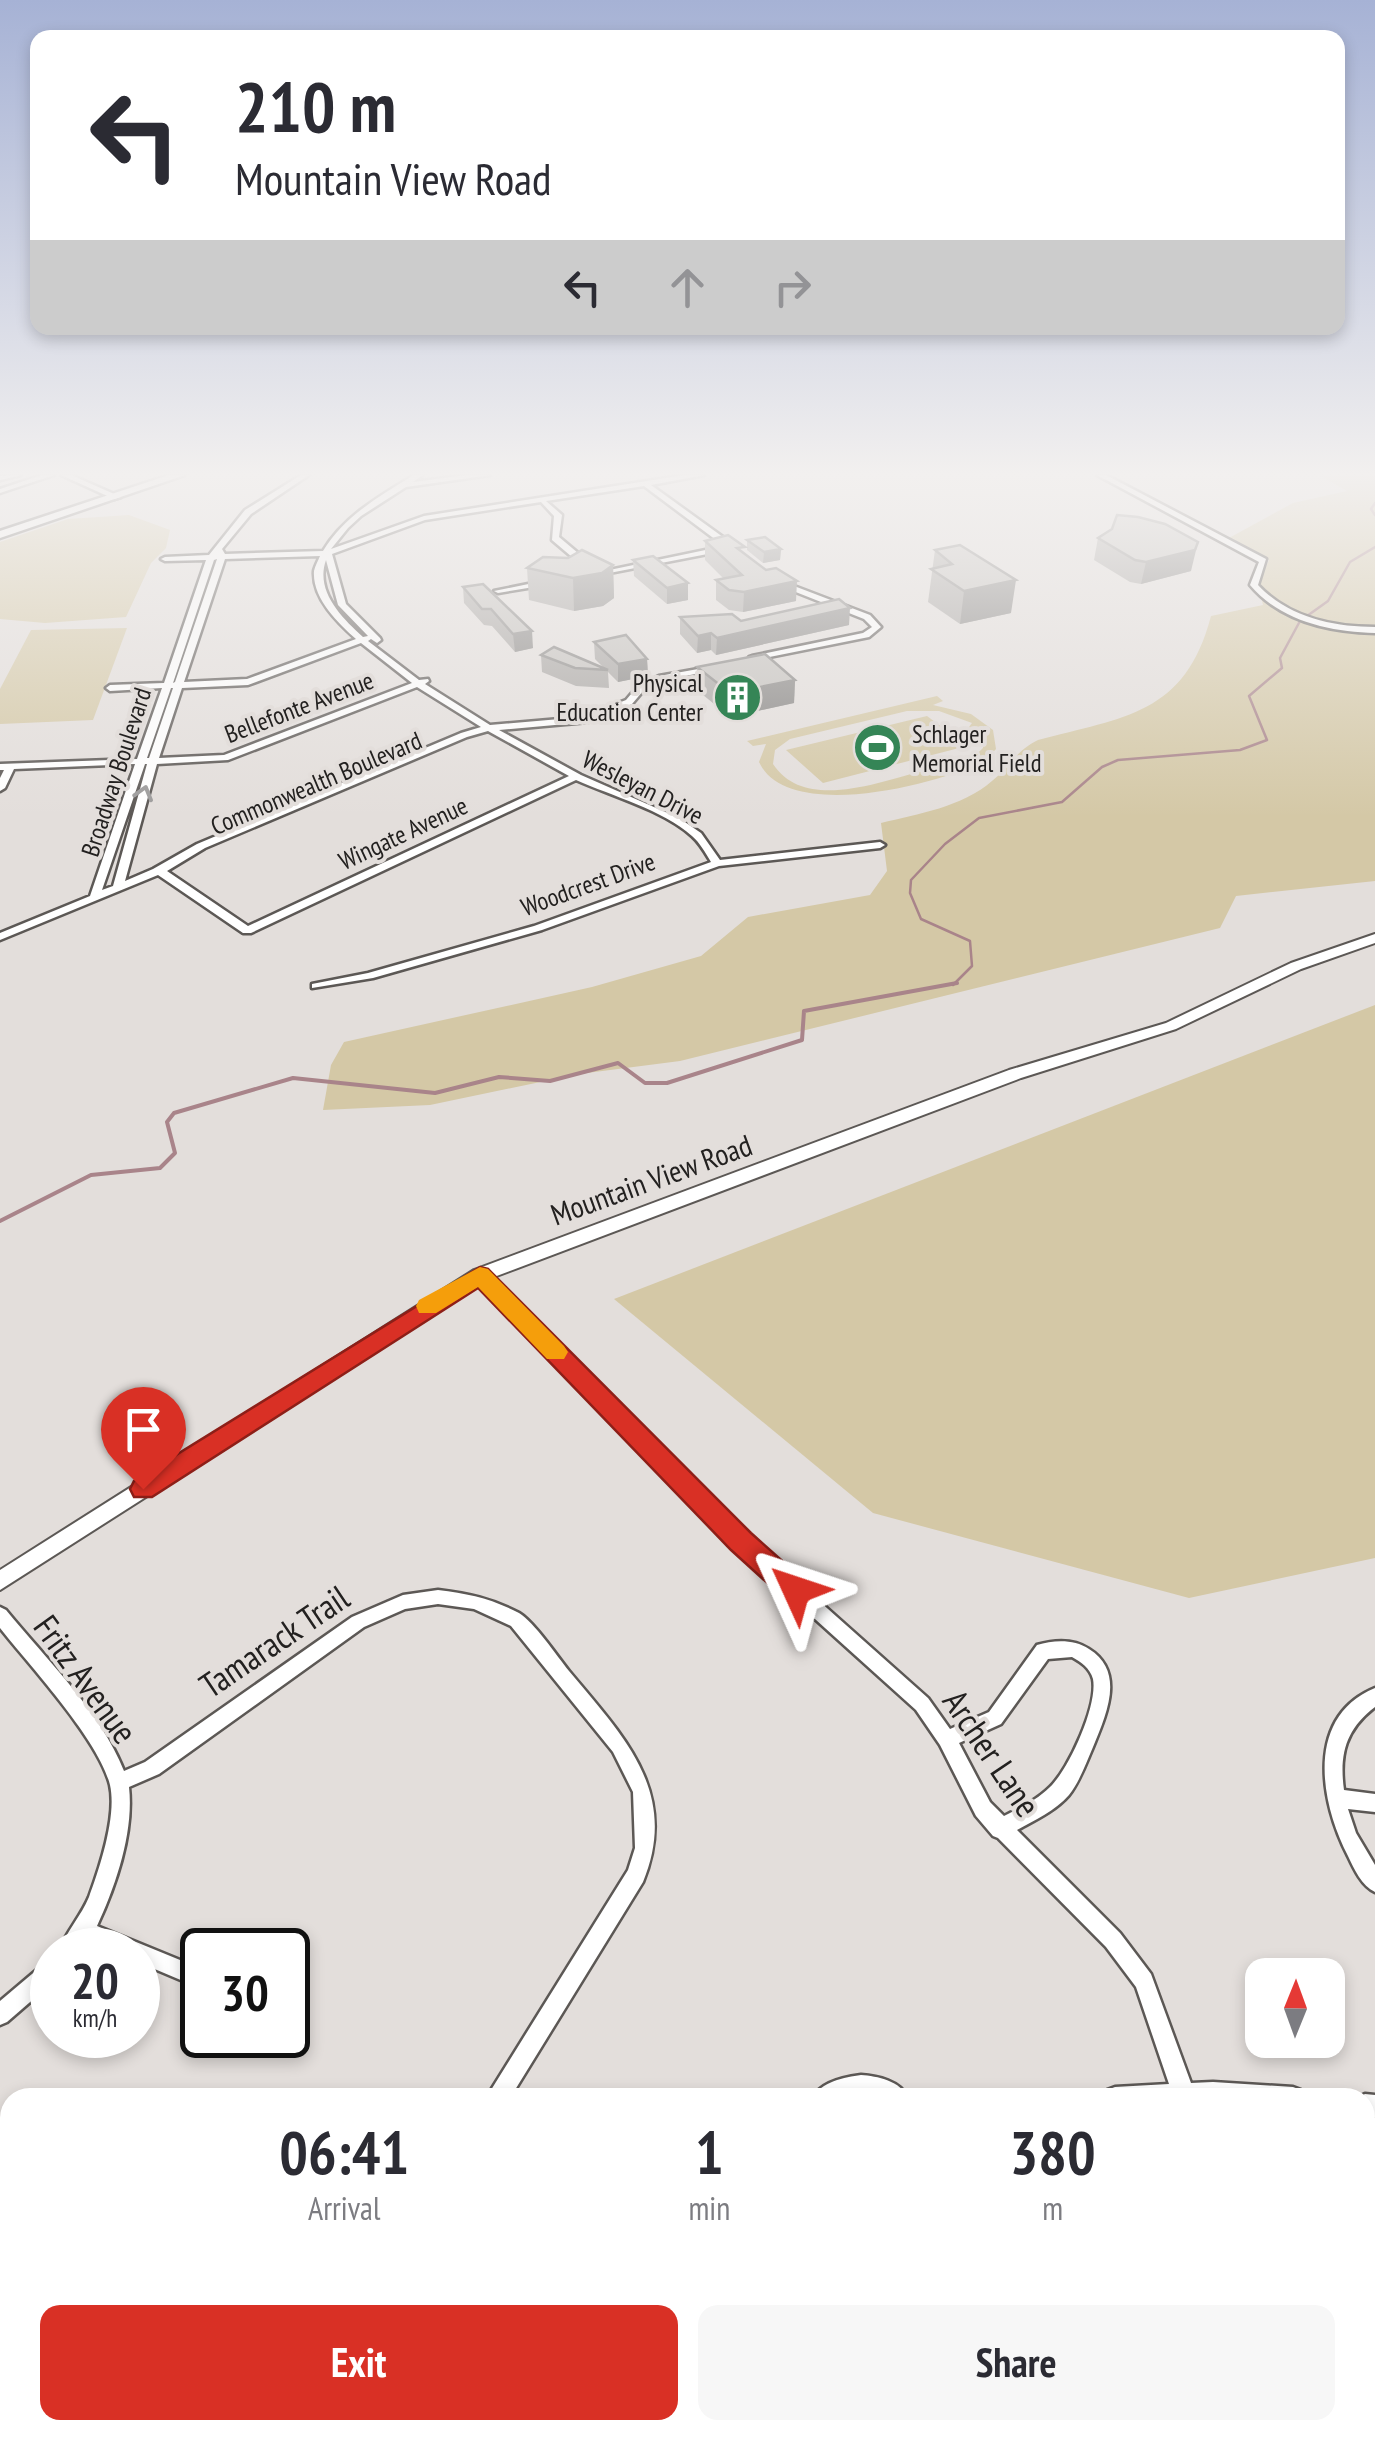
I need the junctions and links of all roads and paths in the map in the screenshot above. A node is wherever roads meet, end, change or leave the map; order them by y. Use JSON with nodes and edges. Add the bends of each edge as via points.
{"nodes":[{"id":1,"x":203,"y":589,"type":"edge"},
{"id":2,"x":207,"y":589,"type":"edge"},
{"id":3,"x":318,"y":589,"type":"edge"},
{"id":4,"x":336,"y":589,"type":"edge"},
{"id":5,"x":511,"y":589,"type":"edge"},
{"id":6,"x":796,"y":589,"type":"edge"},
{"id":7,"x":1256,"y":589,"type":"edge"},
{"id":8,"x":498,"y":591,"type":"dead end"},
{"id":9,"x":1375,"y":630,"type":"edge"},
{"id":10,"x":367,"y":638,"type":"junction"},
{"id":11,"x":739,"y":662,"type":"edge"},
{"id":12,"x":727,"y":664,"type":"edge"},
{"id":13,"x":424,"y":681,"type":"junction"},
{"id":14,"x":179,"y":685,"type":"junction"},
{"id":15,"x":165,"y":686,"type":"junction"},
{"id":16,"x":110,"y":688,"type":"dead end"},
{"id":17,"x":489,"y":728,"type":"junction"},
{"id":18,"x":153,"y":761,"type":"junction"},
{"id":19,"x":139,"y":762,"type":"junction"},
{"id":20,"x":5,"y":767,"type":"edge"},
{"id":21,"x":578,"y":776,"type":"junction"},
{"id":22,"x":0,"y":788,"type":"edge"},
{"id":23,"x":880,"y":844,"type":"dead end"},
{"id":24,"x":718,"y":863,"type":"junction"},
{"id":25,"x":158,"y":870,"type":"junction"},
{"id":26,"x":118,"y":887,"type":"junction"},
{"id":27,"x":95,"y":896,"type":"junction"},
{"id":28,"x":248,"y":931,"type":"joint"},
{"id":29,"x":0,"y":938,"type":"edge"},
{"id":30,"x":1375,"y":938,"type":"edge"},
{"id":31,"x":316,"y":986,"type":"dead end"},
{"id":32,"x":480,"y":1275,"type":"junction"},
{"id":33,"x":0,"y":1581,"type":"edge"},
{"id":34,"x":0,"y":1615,"type":"edge"},
{"id":35,"x":1375,"y":1696,"type":"edge"},
{"id":36,"x":946,"y":1738,"type":"junction"},
{"id":37,"x":118,"y":1782,"type":"junction"},
{"id":38,"x":1336,"y":1798,"type":"junction"},
{"id":39,"x":1375,"y":1803,"type":"edge"},
{"id":40,"x":1000,"y":1829,"type":"junction"},
{"id":41,"x":1375,"y":1882,"type":"edge"},
{"id":42,"x":86,"y":1928,"type":"edge"},
{"id":43,"x":30,"y":1989,"type":"edge"},
{"id":44,"x":0,"y":2015,"type":"edge"},
{"id":45,"x":502,"y":2088,"type":"edge"},
{"id":46,"x":852,"y":2088,"type":"edge"},
{"id":47,"x":880,"y":2088,"type":"edge"},
{"id":48,"x":1181,"y":2088,"type":"edge"}],
"edges":[{"from":1,"to":15,"type":"street","name":"Broadway Boulevard"},
{"from":2,"to":14,"type":"street","name":"Broadway Boulevard"},
{"from":3,"to":10,"type":"street","name":"Commonwealth Boulevard","via":[[343,626]]},
{"from":4,"to":10,"type":"street","name":"Commonwealth Boulevard"},
{"from":5,"to":8,"type":"street"},
{"from":6,"to":11,"type":"street","via":[[867,616],[877,627],[866,635]]},
{"from":7,"to":9,"type":"street","via":[[1298,614]]},
{"from":10,"to":13,"type":"street","name":"Commonwealth Boulevard"},
{"from":10,"to":14,"type":"street","via":[[248,682]]},
{"from":12,"to":17,"type":"street","via":[[662,678],[617,706],[556,725]]},
{"from":13,"to":17,"type":"street","name":"Commonwealth Boulevard"},
{"from":13,"to":18,"type":"street","name":"Bellefonte Avenue","via":[[225,758]]},
{"from":14,"to":15,"type":"street"},
{"from":14,"to":18,"type":"street","name":"Broadway Boulevard"},
{"from":15,"to":16,"type":"street"},
{"from":15,"to":19,"type":"street","name":"Broadway Boulevard"},
{"from":17,"to":21,"type":"street","name":"Wesleyan Drive"},
{"from":17,"to":25,"type":"street","name":"Commonwealth Boulevard","via":[[334,800]]},
{"from":18,"to":19,"type":"street","name":"Bellefonte Avenue"},
{"from":26,"to":18,"type":"street","name":"Broadway Boulevard","one_way":true},
{"from":19,"to":20,"type":"street","name":"Bellefonte Avenue"},
{"from":19,"to":27,"type":"street","name":"Broadway Boulevard"},
{"from":20,"to":22,"type":"street"},
{"from":21,"to":24,"type":"street","name":"Wesleyan Drive","via":[[688,828]]},
{"from":21,"to":28,"type":"street","name":"Wingate Avenue"},
{"from":23,"to":24,"type":"street","name":"Woodcrest Drive"},
{"from":24,"to":31,"type":"street","name":"Woodcrest Drive","via":[[559,921]]},
{"from":25,"to":26,"type":"street","name":"Commonwealth Boulevard"},
{"from":25,"to":28,"type":"street"},
{"from":26,"to":27,"type":"street","name":"Commonwealth Boulevard"},
{"from":27,"to":29,"type":"street","name":"Commonwealth Boulevard"},
{"from":30,"to":32,"type":"street","name":"Mountain View Road","via":[[1296,966],[1171,1026],[1016,1074]]},
{"from":32,"to":33,"type":"street","name":"Mountain View Road"},
{"from":32,"to":36,"type":"street","name":"Archer Lane","via":[[741,1542],[905,1688]]},
{"from":34,"to":37,"type":"street","name":"Fritz Avenue","via":[[99,1744]]},
{"from":35,"to":38,"type":"street","via":[[1360,1704],[1336,1744]]},
{"from":36,"to":40,"type":"street","name":"Archer Lane","via":[[968,1786]]},
{"from":36,"to":40,"type":"street","via":[[995,1718],[1043,1651],[1074,1649],[1098,1668],[1103,1704],[1066,1783],[1052,1799]]},
{"from":37,"to":42,"type":"street","name":"Fritz Avenue","via":[[111,1855]]},
{"from":37,"to":45,"type":"street","name":"Tamarack Trail","via":[[152,1768],[386,1608],[460,1599],[517,1621],[620,1746],[642,1791],[646,1824],[636,1875]]},
{"from":38,"to":39,"type":"street"},
{"from":38,"to":41,"type":"street","via":[[1348,1836]]},
{"from":40,"to":48,"type":"street","name":"Archer Lane","via":[[1113,1940],[1144,1981]]},
{"from":43,"to":44,"type":"street"},
{"from":46,"to":47,"type":"street"}]}
